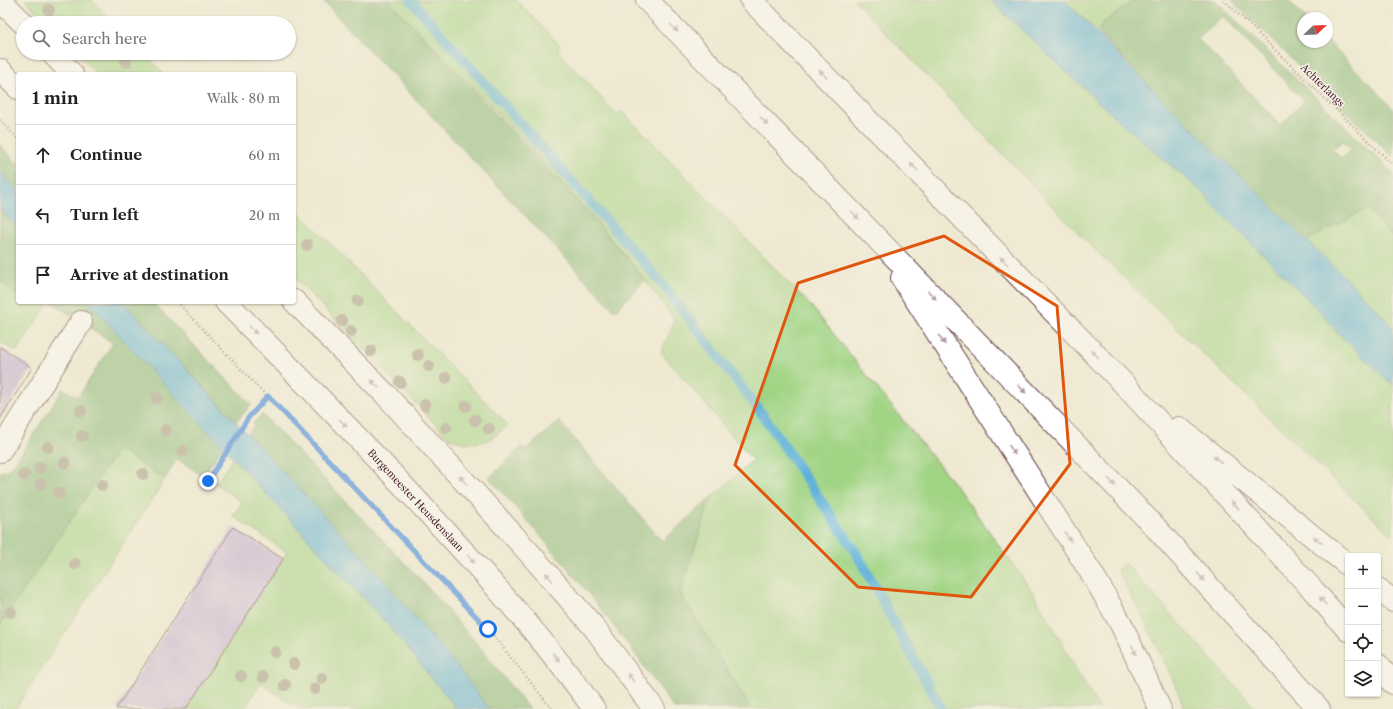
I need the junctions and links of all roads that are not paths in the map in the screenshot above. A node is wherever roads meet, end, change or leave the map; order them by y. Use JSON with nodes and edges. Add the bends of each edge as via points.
{"nodes":[{"id":1,"x":0,"y":0,"type":"edge"},
{"id":2,"x":646,"y":0,"type":"edge"},
{"id":3,"x":751,"y":0,"type":"edge"},
{"id":4,"x":16,"y":17,"type":"edge"},
{"id":5,"x":59,"y":60,"type":"edge"},
{"id":6,"x":0,"y":70,"type":"edge"},
{"id":7,"x":70,"y":72,"type":"edge"},
{"id":8,"x":16,"y":86,"type":"edge"},
{"id":9,"x":876,"y":236,"type":"junction"},
{"id":10,"x":296,"y":303,"type":"edge"},
{"id":11,"x":228,"y":304,"type":"edge"},
{"id":12,"x":81,"y":322,"type":"dead end"},
{"id":13,"x":1122,"y":382,"type":"junction"},
{"id":14,"x":0,"y":451,"type":"edge"},
{"id":15,"x":1345,"y":563,"type":"edge"},
{"id":16,"x":1381,"y":591,"type":"edge"},
{"id":17,"x":1393,"y":601,"type":"edge"},
{"id":18,"x":1345,"y":627,"type":"edge"},
{"id":19,"x":1381,"y":669,"type":"edge"},
{"id":20,"x":1393,"y":683,"type":"edge"},
{"id":21,"x":594,"y":709,"type":"edge"},
{"id":22,"x":654,"y":709,"type":"edge"},
{"id":23,"x":1160,"y":709,"type":"edge"},
{"id":24,"x":1319,"y":709,"type":"edge"}],
"edges":[{"from":1,"to":4,"type":"main road"},
{"from":2,"to":9,"type":"main road","one_way":true},
{"from":13,"to":3,"type":"main road","one_way":true},
{"from":5,"to":7,"type":"main road"},
{"from":6,"to":8,"type":"main road"},
{"from":9,"to":23,"type":"main road","one_way":true,"via":[[1094,577],[1122,624]]},
{"from":9,"to":24,"type":"main road","one_way":true,"via":[[1156,528]]},
{"from":22,"to":10,"type":"main road","one_way":true,"via":[[592,626],[524,547],[384,394]]},
{"from":11,"to":21,"type":"main road","name":"Burgemeester Heusdenslaan","one_way":true,"via":[[408,489],[484,573],[555,656]]},
{"from":12,"to":14,"type":"main road"},
{"from":15,"to":13,"type":"main road","one_way":true},
{"from":18,"to":13,"type":"main road","one_way":true},
{"from":16,"to":17,"type":"main road"},
{"from":19,"to":20,"type":"main road"}]}
